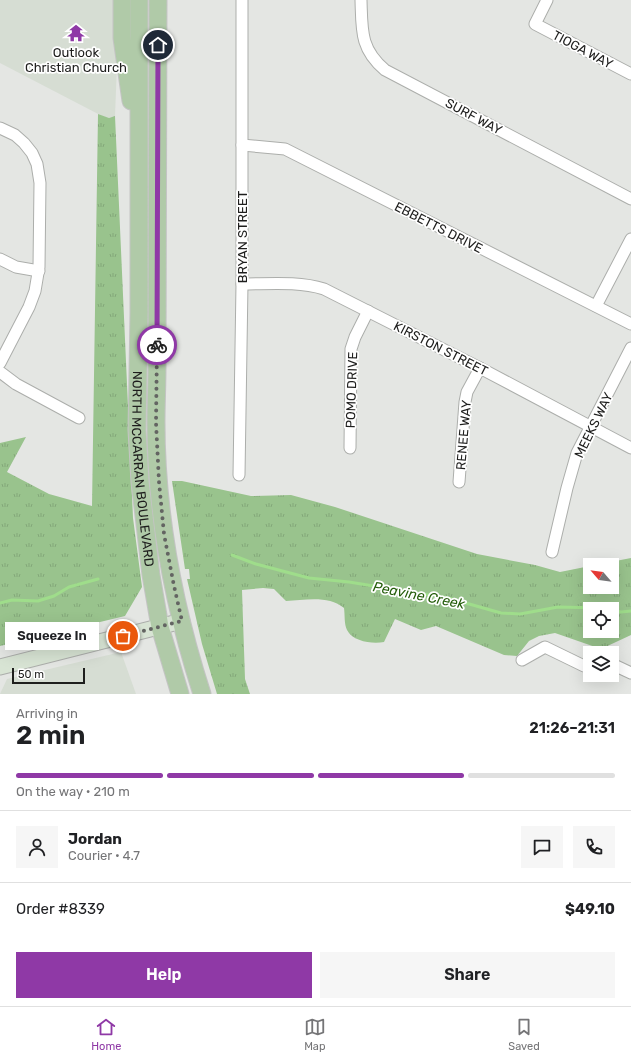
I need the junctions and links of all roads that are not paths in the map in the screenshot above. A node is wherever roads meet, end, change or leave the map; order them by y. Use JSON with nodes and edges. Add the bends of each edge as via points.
{"nodes":[{"id":1,"x":122,"y":0,"type":"edge"},
{"id":2,"x":139,"y":0,"type":"edge"},
{"id":3,"x":158,"y":0,"type":"edge"},
{"id":4,"x":242,"y":0,"type":"edge"},
{"id":5,"x":361,"y":0,"type":"edge"},
{"id":6,"x":547,"y":0,"type":"edge"},
{"id":7,"x":631,"y":74,"type":"edge"},
{"id":8,"x":0,"y":128,"type":"edge"},
{"id":9,"x":242,"y":145,"type":"junction"},
{"id":10,"x":139,"y":153,"type":"junction"},
{"id":11,"x":631,"y":199,"type":"edge"},
{"id":12,"x":631,"y":239,"type":"edge"},
{"id":13,"x":0,"y":260,"type":"edge"},
{"id":14,"x":39,"y":271,"type":"junction"},
{"id":15,"x":242,"y":284,"type":"junction"},
{"id":16,"x":596,"y":306,"type":"junction"},
{"id":17,"x":368,"y":311,"type":"junction"},
{"id":18,"x":631,"y":324,"type":"edge"},
{"id":19,"x":631,"y":348,"type":"edge"},
{"id":20,"x":0,"y":363,"type":"edge"},
{"id":21,"x":480,"y":368,"type":"junction"},
{"id":22,"x":0,"y":372,"type":"edge"},
{"id":23,"x":79,"y":418,"type":"dead end"},
{"id":24,"x":590,"y":427,"type":"junction"},
{"id":25,"x":350,"y":448,"type":"dead end"},
{"id":26,"x":631,"y":448,"type":"edge"},
{"id":27,"x":239,"y":475,"type":"dead end"},
{"id":28,"x":459,"y":482,"type":"dead end"},
{"id":29,"x":552,"y":552,"type":"dead end"},
{"id":30,"x":182,"y":621,"type":"junction"},
{"id":31,"x":160,"y":627,"type":"junction"},
{"id":32,"x":522,"y":660,"type":"dead end"},
{"id":33,"x":583,"y":666,"type":"edge"},
{"id":34,"x":0,"y":667,"type":"edge"},
{"id":35,"x":619,"y":667,"type":"edge"},
{"id":36,"x":631,"y":673,"type":"edge"},
{"id":37,"x":180,"y":694,"type":"edge"},
{"id":38,"x":202,"y":694,"type":"edge"}],
"edges":[{"from":1,"to":10,"type":"main road","via":[[123,51]]},
{"from":2,"to":10,"type":"main road","name":"NORTH MCCARRAN BOULEVARD"},
{"from":3,"to":30,"type":"main road","name":"NORTH MCCARRAN BOULEVARD","via":[[156,423],[164,534]]},
{"from":4,"to":9,"type":"street","name":"BRYAN STREET"},
{"from":5,"to":11,"type":"street","name":"SURF WAY","via":[[364,41],[373,58],[385,70]]},
{"from":6,"to":7,"type":"street","name":"TIOGA WAY","via":[[535,24]]},
{"from":8,"to":14,"type":"street","via":[[24,143],[36,164],[40,183]]},
{"from":9,"to":15,"type":"street","name":"BRYAN STREET"},
{"from":9,"to":16,"type":"street","name":"EBBETTS DRIVE","via":[[285,149]]},
{"from":10,"to":31,"type":"main road","name":"NORTH MCCARRAN BOULEVARD","via":[[137,430],[144,517]]},
{"from":12,"to":16,"type":"street"},
{"from":13,"to":14,"type":"street","via":[[16,268]]},
{"from":14,"to":20,"type":"street","via":[[29,307]]},
{"from":15,"to":17,"type":"street","name":"KIRSTON STREET","via":[[312,285]]},
{"from":15,"to":27,"type":"street","name":"BRYAN STREET"},
{"from":16,"to":18,"type":"street","name":"EBBETTS DRIVE"},
{"from":17,"to":21,"type":"street","name":"KIRSTON STREET"},
{"from":17,"to":25,"type":"street","name":"POMO DRIVE","via":[[351,349]]},
{"from":19,"to":24,"type":"street","name":"MEEKS WAY"},
{"from":21,"to":24,"type":"street","name":"KIRSTON STREET"},
{"from":21,"to":28,"type":"street","name":"RENEE WAY","via":[[467,392],[465,402]]},
{"from":22,"to":23,"type":"street","via":[[16,384]]},
{"from":24,"to":26,"type":"street","name":"KIRSTON STREET"},
{"from":24,"to":29,"type":"street","name":"MEEKS WAY","via":[[577,453]]},
{"from":30,"to":31,"type":"street"},
{"from":30,"to":38,"type":"main road","name":"NORTH MCCARRAN BOULEVARD"},
{"from":31,"to":34,"type":"street"},
{"from":31,"to":37,"type":"main road","name":"NORTH MCCARRAN BOULEVARD"},
{"from":32,"to":33,"type":"street","via":[[545,647]]},
{"from":35,"to":36,"type":"street"}]}
